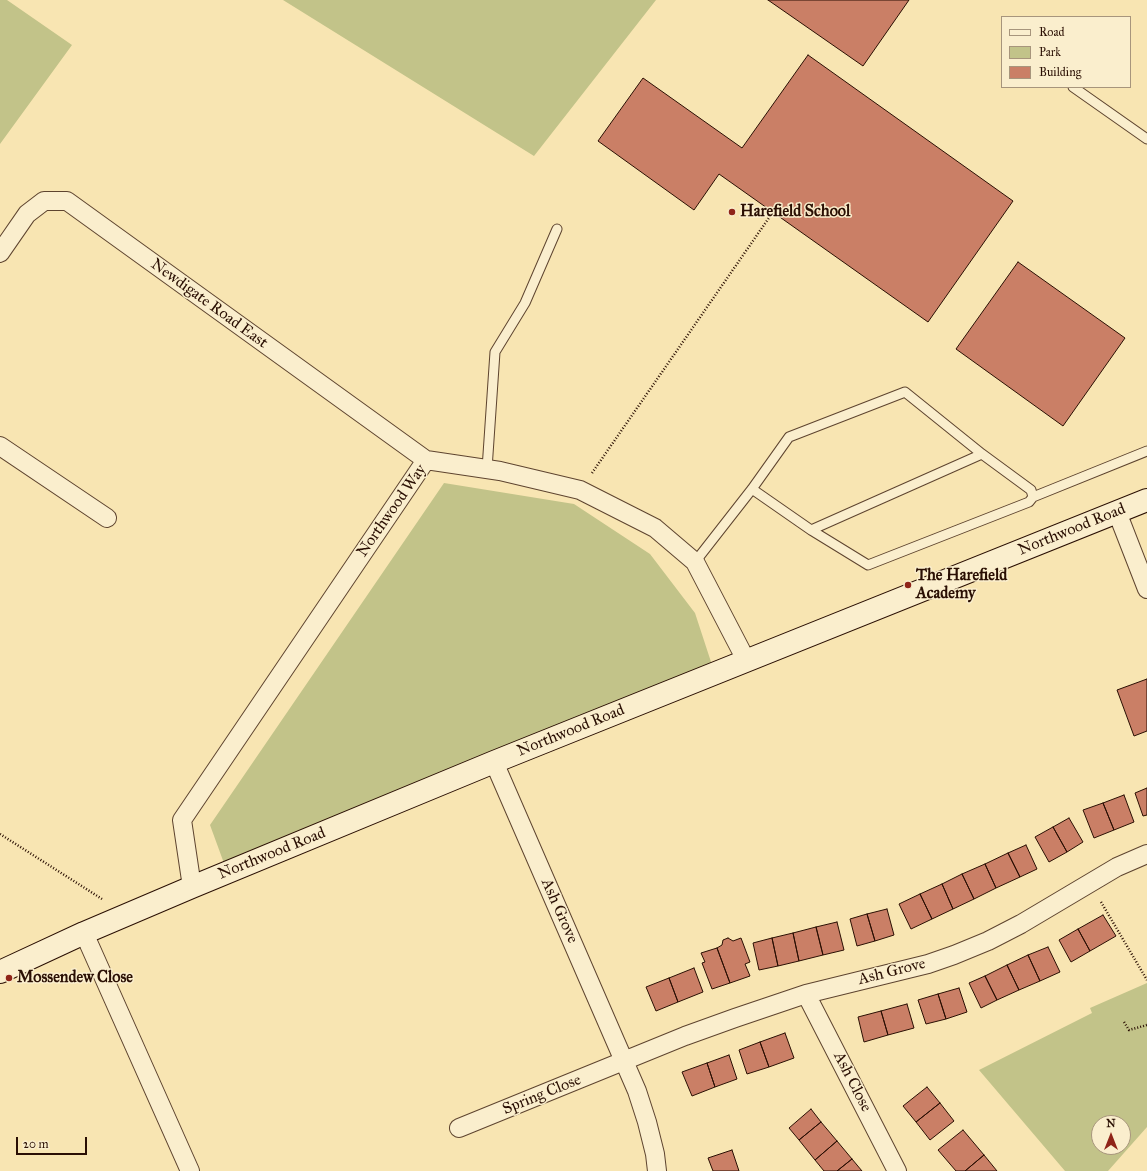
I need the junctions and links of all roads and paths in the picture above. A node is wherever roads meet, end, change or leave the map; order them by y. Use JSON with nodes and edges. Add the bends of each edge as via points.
{"nodes":[{"id":1,"x":1074,"y":88,"type":"edge"},
{"id":2,"x":1147,"y":139,"type":"edge"},
{"id":3,"x":773,"y":212,"type":"dead end"},
{"id":4,"x":557,"y":228,"type":"dead end"},
{"id":5,"x":0,"y":253,"type":"edge"},
{"id":6,"x":0,"y":446,"type":"edge"},
{"id":7,"x":1147,"y":450,"type":"edge"},
{"id":8,"x":982,"y":454,"type":"junction"},
{"id":9,"x":426,"y":460,"type":"junction"},
{"id":10,"x":487,"y":469,"type":"junction"},
{"id":11,"x":752,"y":489,"type":"junction"},
{"id":12,"x":580,"y":490,"type":"junction"},
{"id":13,"x":1033,"y":497,"type":"junction"},
{"id":14,"x":1147,"y":500,"type":"edge"},
{"id":15,"x":1117,"y":512,"type":"junction"},
{"id":16,"x":107,"y":518,"type":"dead end"},
{"id":17,"x":811,"y":530,"type":"junction"},
{"id":18,"x":695,"y":562,"type":"junction"},
{"id":19,"x":1147,"y":589,"type":"edge"},
{"id":20,"x":746,"y":660,"type":"junction"},
{"id":21,"x":494,"y":762,"type":"junction"},
{"id":22,"x":0,"y":834,"type":"edge"},
{"id":23,"x":1147,"y":854,"type":"edge"},
{"id":24,"x":1090,"y":882,"type":"junction"},
{"id":25,"x":192,"y":887,"type":"junction"},
{"id":26,"x":126,"y":915,"type":"junction"},
{"id":27,"x":84,"y":933,"type":"junction"},
{"id":28,"x":0,"y":972,"type":"edge"},
{"id":29,"x":1147,"y":980,"type":"edge"},
{"id":30,"x":806,"y":994,"type":"junction"},
{"id":31,"x":1124,"y":1022,"type":"dead end"},
{"id":32,"x":1147,"y":1025,"type":"edge"},
{"id":33,"x":624,"y":1061,"type":"junction"},
{"id":34,"x":459,"y":1128,"type":"dead end"},
{"id":35,"x":190,"y":1171,"type":"edge"},
{"id":36,"x":657,"y":1171,"type":"edge"},
{"id":37,"x":898,"y":1171,"type":"edge"}],
"edges":[{"from":1,"to":2,"type":"lane"},
{"from":3,"to":12,"type":"path"},
{"from":4,"to":10,"type":"lane","via":[[525,303],[495,352]]},
{"from":5,"to":9,"type":"street","name":"Newdigate Road East","via":[[27,214],[44,201],[67,201]]},
{"from":6,"to":16,"type":"street"},
{"from":7,"to":13,"type":"lane"},
{"from":8,"to":11,"type":"lane","via":[[905,392],[789,437]]},
{"from":8,"to":13,"type":"lane","via":[[1031,490]]},
{"from":8,"to":17,"type":"lane"},
{"from":9,"to":10,"type":"street","name":"Northwood Way"},
{"from":9,"to":25,"type":"street","name":"Northwood Way","via":[[182,820]]},
{"from":10,"to":12,"type":"street","name":"Northwood Way"},
{"from":11,"to":17,"type":"lane"},
{"from":11,"to":18,"type":"lane"},
{"from":12,"to":18,"type":"street","name":"Northwood Way","via":[[655,528]]},
{"from":13,"to":17,"type":"lane","via":[[1029,502],[868,565]]},
{"from":14,"to":15,"type":"street","name":"Northwood Road"},
{"from":15,"to":19,"type":"street"},
{"from":15,"to":20,"type":"street","name":"Northwood Road"},
{"from":18,"to":20,"type":"street","name":"Northwood Way"},
{"from":20,"to":21,"type":"street","name":"Northwood Road"},
{"from":21,"to":25,"type":"street","name":"Northwood Road"},
{"from":21,"to":33,"type":"street","name":"Ash Grove"},
{"from":22,"to":26,"type":"path"},
{"from":23,"to":24,"type":"street","name":"Ash Grove"},
{"from":24,"to":29,"type":"path"},
{"from":24,"to":30,"type":"street","name":"Ash Grove","via":[[1021,924],[954,955],[928,964]]},
{"from":25,"to":26,"type":"street","name":"Northwood Road"},
{"from":26,"to":27,"type":"street","name":"Northwood Road"},
{"from":27,"to":28,"type":"street","name":"Northwood Road"},
{"from":27,"to":35,"type":"street"},
{"from":30,"to":33,"type":"street","name":"Ash Grove","via":[[692,1033]]},
{"from":30,"to":37,"type":"street","name":"Ash Close"},
{"from":31,"to":32,"type":"path","via":[[1129,1030]]},
{"from":33,"to":34,"type":"street","name":"Spring Close"},
{"from":33,"to":36,"type":"street","name":"Ash Grove","via":[[647,1122]]}]}
